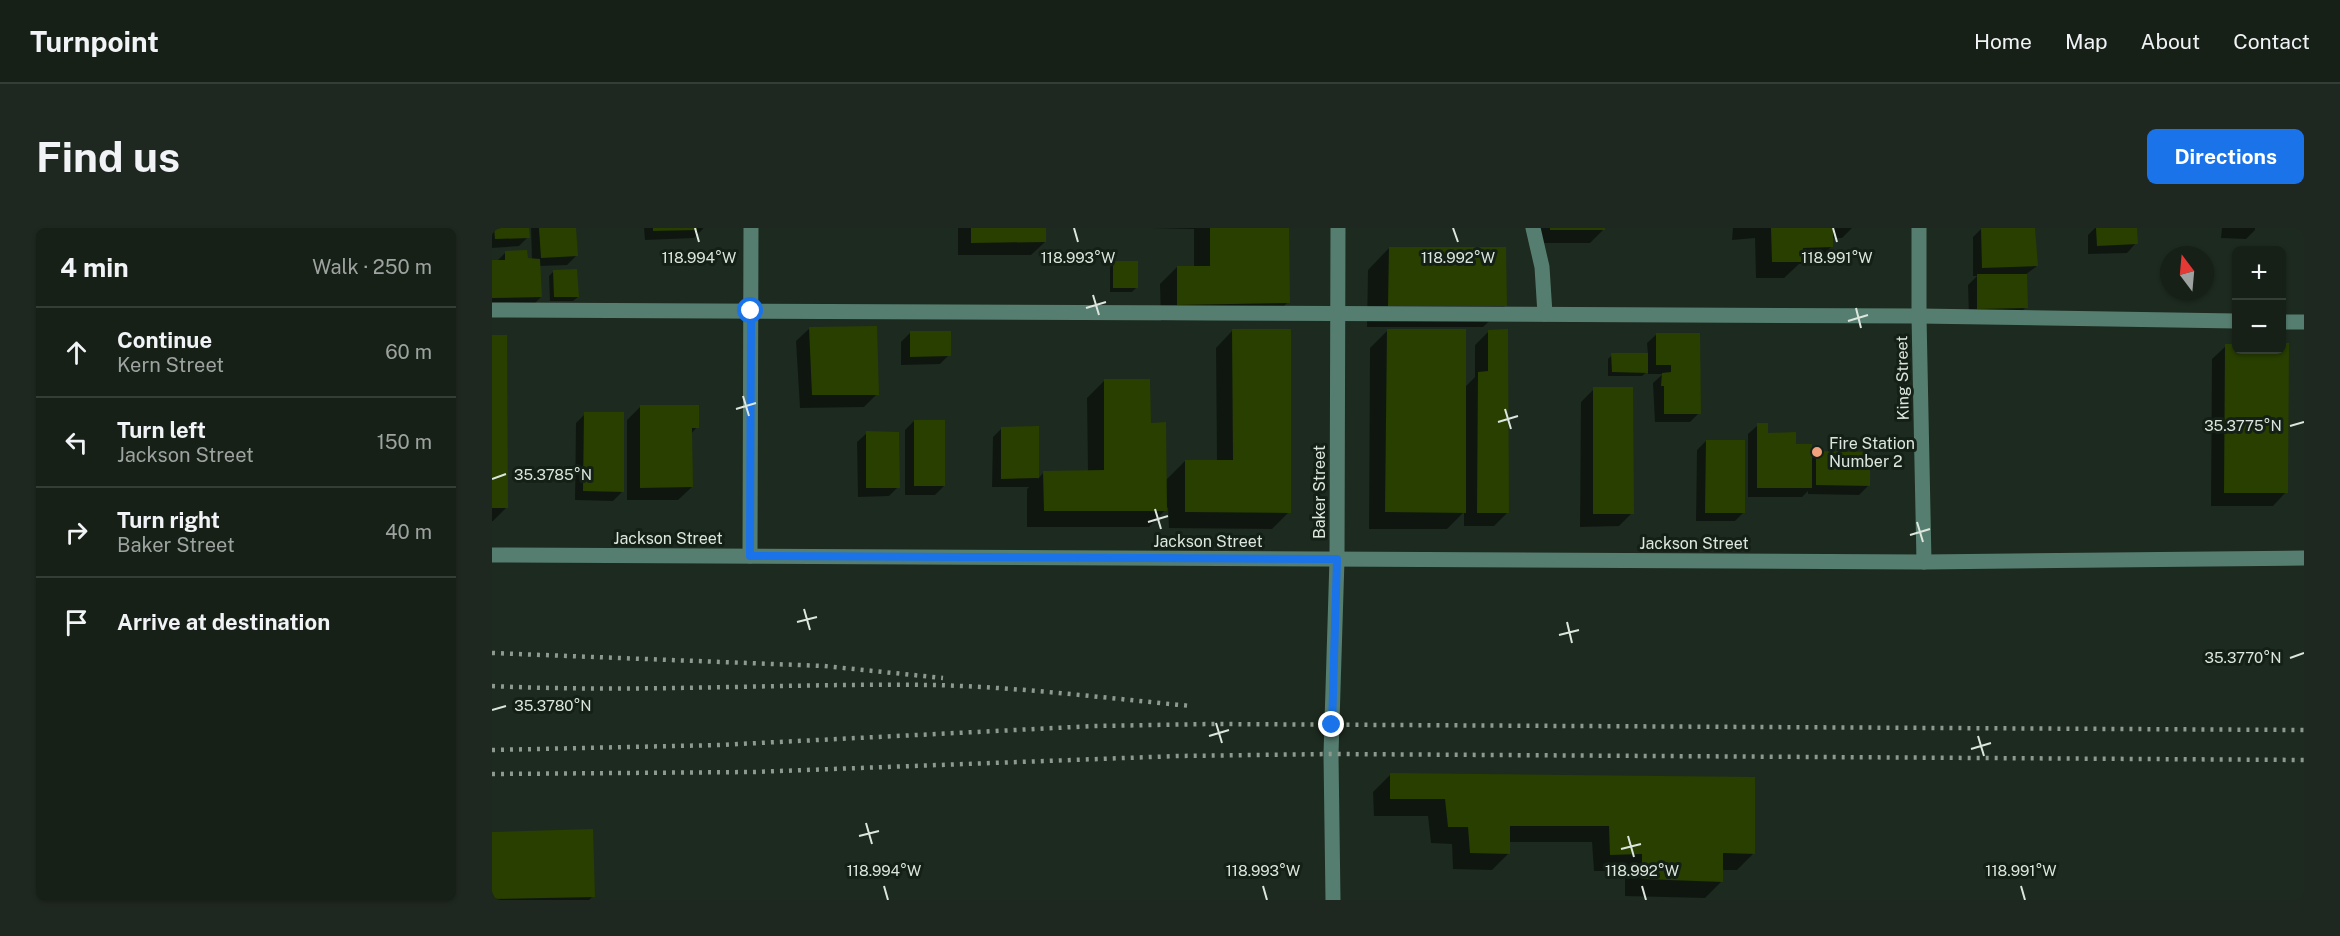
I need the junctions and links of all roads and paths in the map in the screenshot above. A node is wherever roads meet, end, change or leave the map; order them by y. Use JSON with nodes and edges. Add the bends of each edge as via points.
{"nodes":[{"id":1,"x":752,"y":228,"type":"edge"},
{"id":2,"x":1338,"y":228,"type":"edge"},
{"id":3,"x":1533,"y":228,"type":"edge"},
{"id":4,"x":1919,"y":228,"type":"edge"},
{"id":5,"x":492,"y":310,"type":"edge"},
{"id":6,"x":751,"y":311,"type":"junction"},
{"id":7,"x":1338,"y":313,"type":"junction"},
{"id":8,"x":1545,"y":314,"type":"junction"},
{"id":9,"x":1918,"y":316,"type":"junction"},
{"id":10,"x":2232,"y":321,"type":"edge"},
{"id":11,"x":2286,"y":322,"type":"edge"},
{"id":12,"x":2304,"y":322,"type":"edge"},
{"id":13,"x":492,"y":555,"type":"edge"},
{"id":14,"x":750,"y":556,"type":"junction"},
{"id":15,"x":2304,"y":558,"type":"edge"},
{"id":16,"x":1337,"y":559,"type":"junction"},
{"id":17,"x":1924,"y":562,"type":"junction"},
{"id":18,"x":1333,"y":900,"type":"edge"}],
"edges":[{"from":1,"to":6,"type":"street"},
{"from":2,"to":7,"type":"street","name":"Baker Street"},
{"from":3,"to":8,"type":"street","via":[[1542,267]]},
{"from":4,"to":9,"type":"street","name":"King Street"},
{"from":5,"to":6,"type":"street"},
{"from":6,"to":7,"type":"street"},
{"from":6,"to":14,"type":"street"},
{"from":7,"to":8,"type":"street"},
{"from":7,"to":16,"type":"street","name":"Baker Street"},
{"from":8,"to":9,"type":"street"},
{"from":9,"to":10,"type":"street"},
{"from":9,"to":17,"type":"street","name":"King Street"},
{"from":11,"to":12,"type":"street"},
{"from":13,"to":14,"type":"street","name":"Jackson Street"},
{"from":14,"to":16,"type":"street","name":"Jackson Street"},
{"from":15,"to":17,"type":"street","name":"Jackson Street"},
{"from":16,"to":17,"type":"street","name":"Jackson Street"},
{"from":16,"to":18,"type":"street","name":"Baker Street","via":[[1331,754]]}]}
